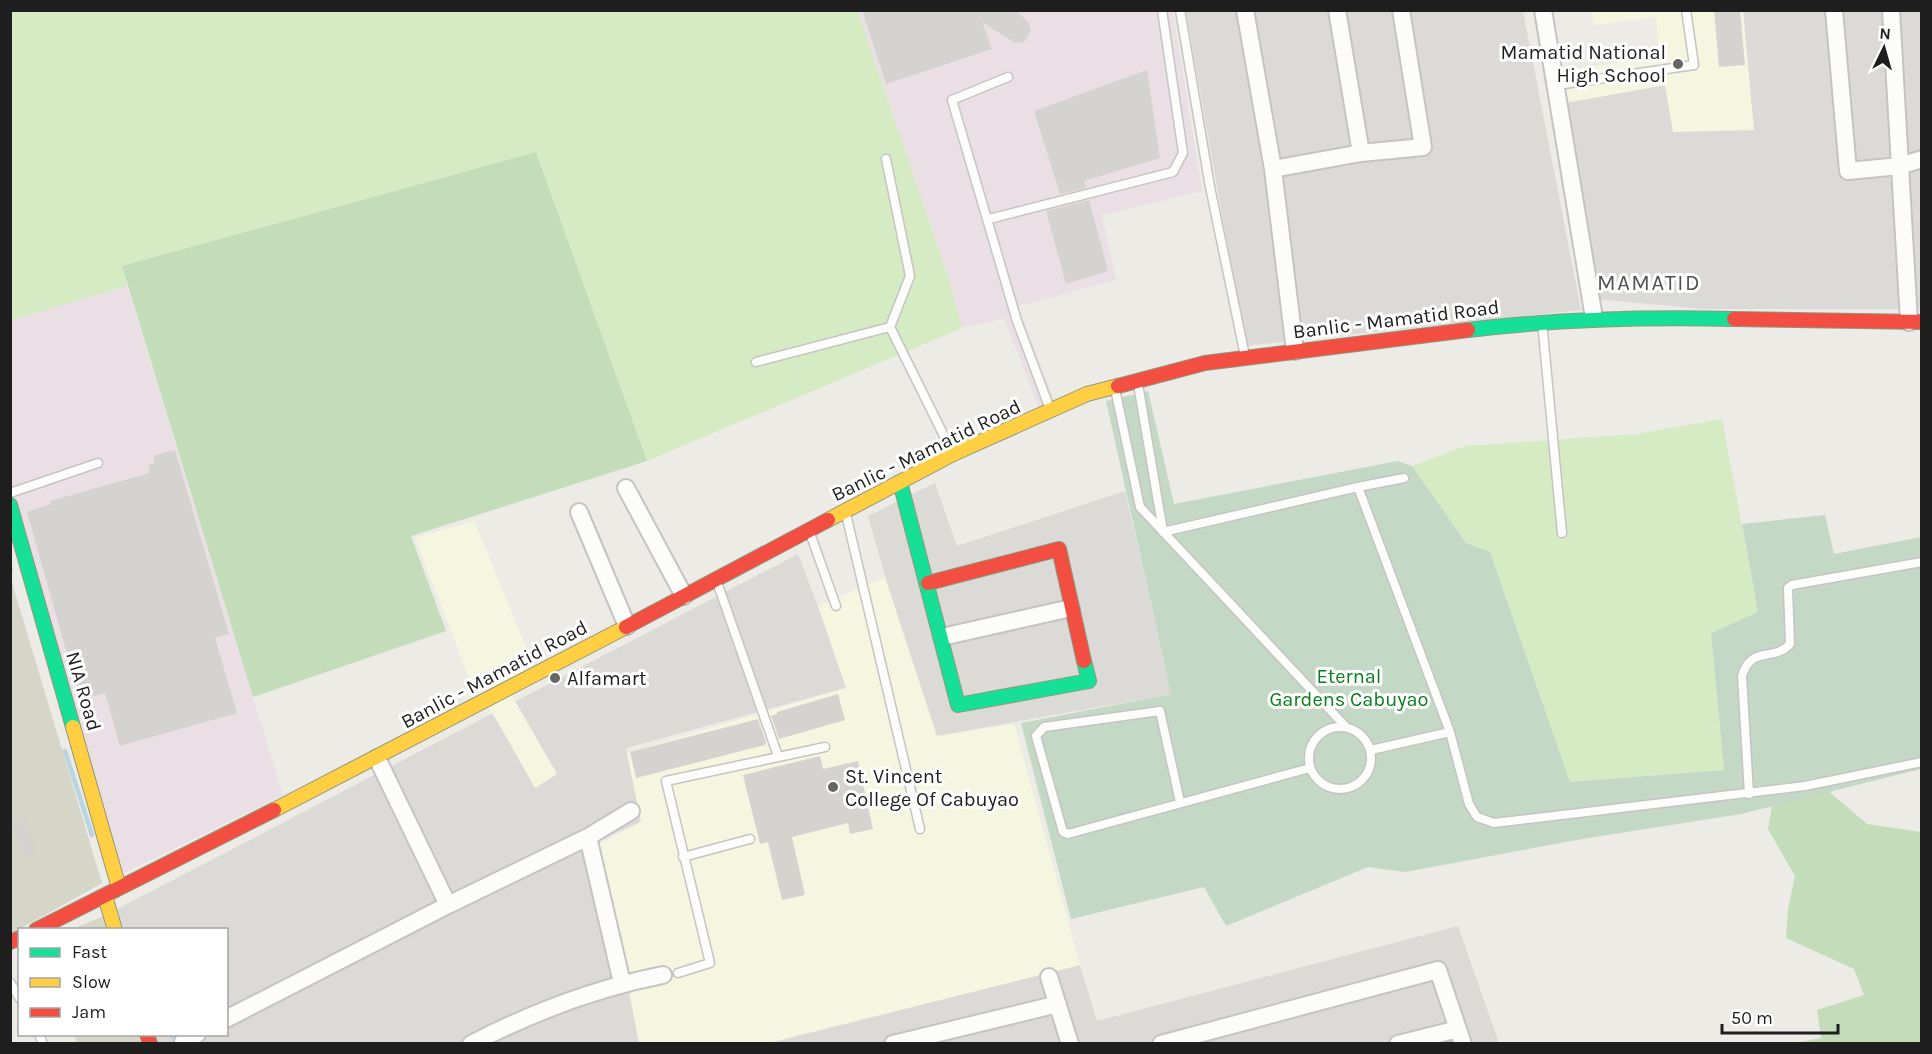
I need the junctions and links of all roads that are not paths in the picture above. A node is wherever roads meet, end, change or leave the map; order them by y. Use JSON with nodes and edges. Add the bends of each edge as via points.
{"nodes":[{"id":1,"x":1162,"y":10,"type":"edge"},
{"id":2,"x":1180,"y":10,"type":"edge"},
{"id":3,"x":1245,"y":10,"type":"edge"},
{"id":4,"x":1337,"y":10,"type":"edge"},
{"id":5,"x":1401,"y":10,"type":"edge"},
{"id":6,"x":1543,"y":10,"type":"edge"},
{"id":7,"x":1686,"y":10,"type":"edge"},
{"id":8,"x":1834,"y":10,"type":"edge"},
{"id":9,"x":1891,"y":10,"type":"edge"},
{"id":10,"x":1008,"y":77,"type":"dead end"},
{"id":11,"x":1557,"y":85,"type":"junction"},
{"id":12,"x":1361,"y":153,"type":"junction"},
{"id":13,"x":886,"y":159,"type":"dead end"},
{"id":14,"x":1922,"y":159,"type":"edge"},
{"id":15,"x":1900,"y":166,"type":"junction"},
{"id":16,"x":1273,"y":169,"type":"junction"},
{"id":17,"x":989,"y":219,"type":"junction"},
{"id":18,"x":1594,"y":318,"type":"junction"},
{"id":19,"x":1542,"y":321,"type":"junction"},
{"id":20,"x":1915,"y":322,"type":"edge"},
{"id":21,"x":890,"y":327,"type":"junction"},
{"id":22,"x":1294,"y":351,"type":"junction"},
{"id":23,"x":1245,"y":357,"type":"junction"},
{"id":24,"x":756,"y":362,"type":"dead end"},
{"id":25,"x":1137,"y":381,"type":"junction"},
{"id":26,"x":1114,"y":388,"type":"junction"},
{"id":27,"x":1050,"y":410,"type":"junction"},
{"id":28,"x":953,"y":454,"type":"junction"},
{"id":29,"x":98,"y":463,"type":"dead end"},
{"id":30,"x":1404,"y":478,"type":"dead end"},
{"id":31,"x":900,"y":482,"type":"junction"},
{"id":32,"x":1358,"y":487,"type":"junction"},
{"id":33,"x":626,"y":488,"type":"dead end"},
{"id":34,"x":10,"y":493,"type":"edge"},
{"id":35,"x":10,"y":505,"type":"edge"},
{"id":36,"x":845,"y":511,"type":"junction"},
{"id":37,"x":579,"y":512,"type":"dead end"},
{"id":38,"x":808,"y":530,"type":"junction"},
{"id":39,"x":1163,"y":532,"type":"junction"},
{"id":40,"x":1562,"y":533,"type":"dead end"},
{"id":41,"x":1922,"y":562,"type":"edge"},
{"id":42,"x":716,"y":579,"type":"junction"},
{"id":43,"x":928,"y":583,"type":"junction"},
{"id":44,"x":684,"y":596,"type":"junction"},
{"id":45,"x":836,"y":606,"type":"dead end"},
{"id":46,"x":1071,"y":608,"type":"junction"},
{"id":47,"x":627,"y":626,"type":"junction"},
{"id":48,"x":942,"y":637,"type":"junction"},
{"id":49,"x":1346,"y":727,"type":"junction"},
{"id":50,"x":1450,"y":732,"type":"junction"},
{"id":51,"x":825,"y":747,"type":"dead end"},
{"id":52,"x":1371,"y":750,"type":"junction"},
{"id":53,"x":778,"y":756,"type":"junction"},
{"id":54,"x":377,"y":758,"type":"junction"},
{"id":55,"x":1922,"y":762,"type":"edge"},
{"id":56,"x":1310,"y":768,"type":"junction"},
{"id":57,"x":1749,"y":794,"type":"junction"},
{"id":58,"x":1180,"y":802,"type":"junction"},
{"id":59,"x":631,"y":811,"type":"dead end"},
{"id":60,"x":920,"y":830,"type":"dead end"},
{"id":61,"x":588,"y":837,"type":"junction"},
{"id":62,"x":750,"y":839,"type":"dead end"},
{"id":63,"x":683,"y":857,"type":"junction"},
{"id":64,"x":119,"y":888,"type":"junction"},
{"id":65,"x":105,"y":896,"type":"junction"},
{"id":66,"x":448,"y":905,"type":"junction"},
{"id":67,"x":40,"y":928,"type":"edge"},
{"id":68,"x":114,"y":928,"type":"edge"},
{"id":69,"x":670,"y":974,"type":"joint"},
{"id":70,"x":1049,"y":977,"type":"dead end"},
{"id":71,"x":10,"y":982,"type":"edge"},
{"id":72,"x":622,"y":983,"type":"junction"},
{"id":73,"x":18,"y":996,"type":"edge"},
{"id":74,"x":1058,"y":1004,"type":"junction"},
{"id":75,"x":228,"y":1018,"type":"edge"},
{"id":76,"x":1460,"y":1036,"type":"edge"},
{"id":77,"x":471,"y":1044,"type":"edge"},
{"id":78,"x":893,"y":1044,"type":"edge"},
{"id":79,"x":1070,"y":1044,"type":"edge"},
{"id":80,"x":1161,"y":1044,"type":"edge"},
{"id":81,"x":1398,"y":1044,"type":"edge"}],
"edges":[{"from":1,"to":17,"type":"lane","via":[[1184,153],[1173,172]]},
{"from":2,"to":23,"type":"lane","via":[[1210,187]]},
{"from":3,"to":16,"type":"street"},
{"from":4,"to":12,"type":"street"},
{"from":5,"to":12,"type":"street","via":[[1423,147]]},
{"from":6,"to":11,"type":"street"},
{"from":7,"to":11,"type":"lane","via":[[1694,65]]},
{"from":8,"to":15,"type":"street","via":[[1848,171]]},
{"from":9,"to":15,"type":"street"},
{"from":10,"to":17,"type":"lane","via":[[952,100]]},
{"from":11,"to":18,"type":"street"},
{"from":12,"to":16,"type":"street"},
{"from":13,"to":21,"type":"lane","via":[[910,276]]},
{"from":14,"to":15,"type":"street"},
{"from":15,"to":20,"type":"street"},
{"from":16,"to":22,"type":"street"},
{"from":17,"to":27,"type":"lane","via":[[1017,321]]},
{"from":18,"to":19,"type":"main road","name":"Banlic - Mamatid Road"},
{"from":18,"to":20,"type":"main road","name":"Banlic - Mamatid Road"},
{"from":19,"to":22,"type":"main road","name":"Banlic - Mamatid Road"},
{"from":19,"to":40,"type":"lane"},
{"from":21,"to":24,"type":"lane"},
{"from":21,"to":28,"type":"lane"},
{"from":22,"to":23,"type":"main road","name":"Banlic - Mamatid Road"},
{"from":23,"to":25,"type":"main road","name":"Banlic - Mamatid Road"},
{"from":25,"to":26,"type":"main road","name":"Banlic - Mamatid Road"},
{"from":25,"to":39,"type":"lane"},
{"from":26,"to":27,"type":"main road","name":"Banlic - Mamatid Road","via":[[1087,394]]},
{"from":26,"to":39,"type":"lane","via":[[1140,507]]},
{"from":27,"to":28,"type":"main road","name":"Banlic - Mamatid Road"},
{"from":28,"to":31,"type":"main road","name":"Banlic - Mamatid Road"},
{"from":29,"to":34,"type":"lane"},
{"from":30,"to":32,"type":"lane"},
{"from":31,"to":36,"type":"main road","name":"Banlic - Mamatid Road"},
{"from":31,"to":43,"type":"main road"},
{"from":32,"to":39,"type":"lane"},
{"from":32,"to":50,"type":"lane"},
{"from":33,"to":44,"type":"street"},
{"from":35,"to":64,"type":"main road","name":"NIA Road"},
{"from":36,"to":38,"type":"main road","name":"Banlic - Mamatid Road"},
{"from":36,"to":60,"type":"lane"},
{"from":37,"to":47,"type":"street"},
{"from":38,"to":42,"type":"main road","name":"Banlic - Mamatid Road"},
{"from":38,"to":45,"type":"lane"},
{"from":39,"to":49,"type":"lane"},
{"from":41,"to":57,"type":"lane","via":[[1788,588],[1790,644],[1785,650],[1759,655],[1745,664],[1742,676]]},
{"from":42,"to":44,"type":"main road","name":"Banlic - Mamatid Road"},
{"from":42,"to":53,"type":"lane"},
{"from":43,"to":46,"type":"main road","via":[[1059,549]]},
{"from":43,"to":48,"type":"main road"},
{"from":44,"to":47,"type":"main road","name":"Banlic - Mamatid Road"},
{"from":46,"to":48,"type":"street"},
{"from":46,"to":48,"type":"main road","via":[[1089,681],[958,705]]},
{"from":47,"to":54,"type":"main road","name":"Banlic - Mamatid Road"},
{"from":49,"to":52,"type":"lane","via":[[1362,735]]},
{"from":49,"to":56,"type":"lane","via":[[1330,728],[1316,737],[1309,752]]},
{"from":50,"to":52,"type":"lane"},
{"from":50,"to":57,"type":"lane","via":[[1469,804],[1477,817],[1494,823]]},
{"from":51,"to":53,"type":"lane"},
{"from":52,"to":56,"type":"lane","via":[[1366,775],[1347,788],[1325,785]]},
{"from":53,"to":63,"type":"lane","via":[[666,781]]},
{"from":54,"to":64,"type":"main road","name":"Banlic - Mamatid Road"},
{"from":54,"to":66,"type":"street"},
{"from":55,"to":57,"type":"lane"},
{"from":56,"to":58,"type":"lane"},
{"from":58,"to":58,"type":"lane","via":[[1160,711],[1044,727],[1036,736],[1063,832],[1075,833]]},
{"from":59,"to":61,"type":"street"},
{"from":61,"to":66,"type":"street"},
{"from":61,"to":72,"type":"street"},
{"from":62,"to":63,"type":"lane"},
{"from":63,"to":69,"type":"lane","via":[[710,963]]},
{"from":64,"to":65,"type":"main road","name":"Banlic - Mamatid Road"},
{"from":65,"to":67,"type":"main road","name":"Banlic - Mamatid Road"},
{"from":65,"to":68,"type":"main road"},
{"from":66,"to":75,"type":"street"},
{"from":69,"to":72,"type":"street"},
{"from":70,"to":74,"type":"street"},
{"from":71,"to":73,"type":"lane"},
{"from":72,"to":77,"type":"street","via":[[511,1023]]},
{"from":74,"to":78,"type":"street"},
{"from":74,"to":79,"type":"street"},
{"from":76,"to":80,"type":"street","via":[[1438,970]]},
{"from":76,"to":81,"type":"street"}]}
